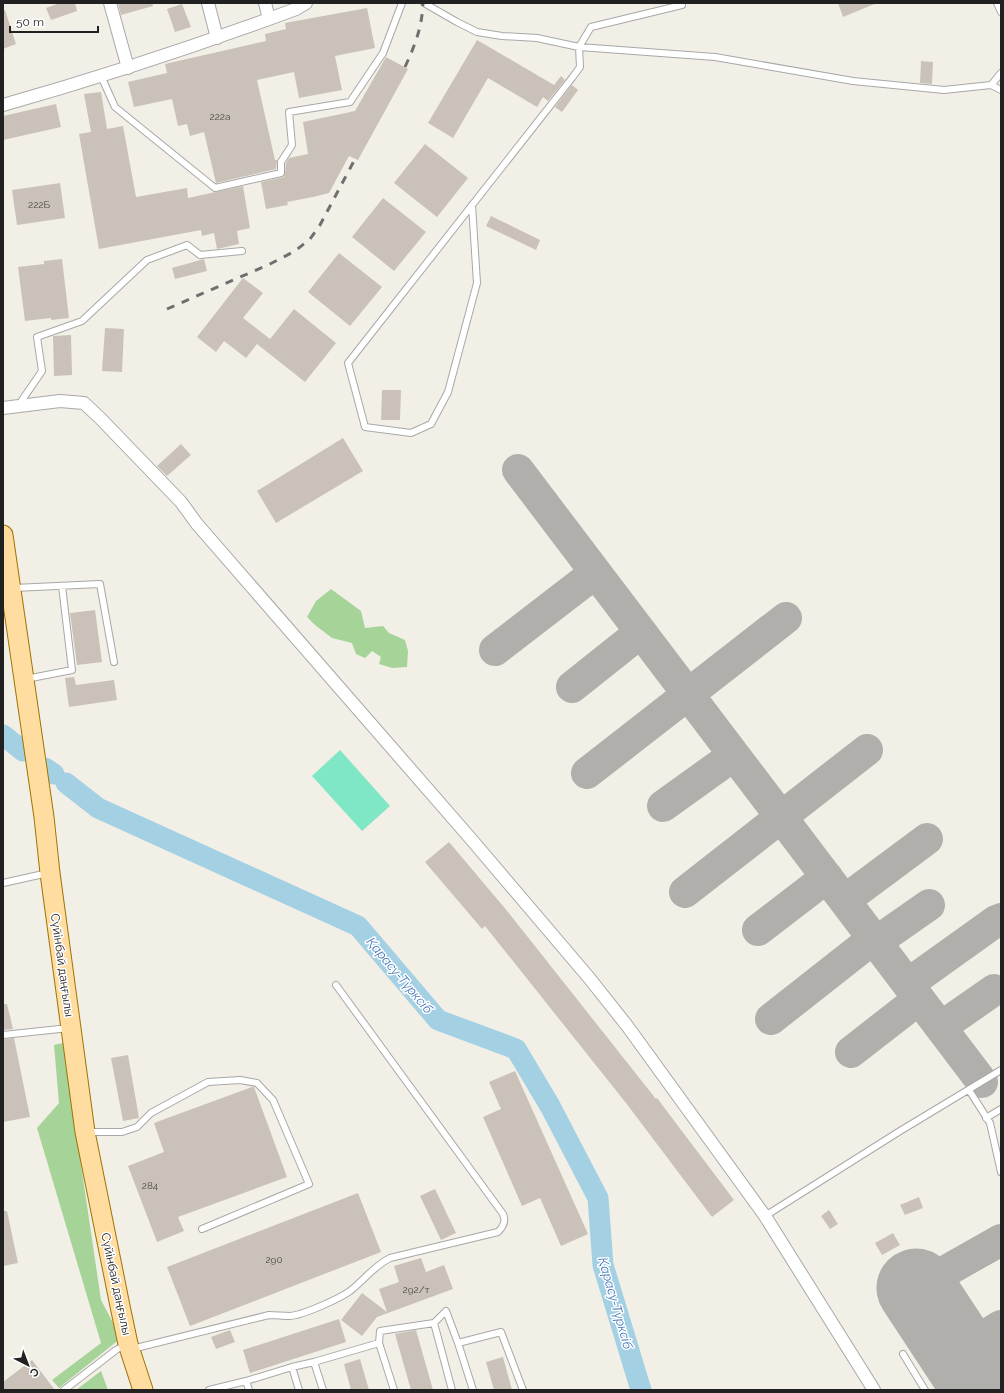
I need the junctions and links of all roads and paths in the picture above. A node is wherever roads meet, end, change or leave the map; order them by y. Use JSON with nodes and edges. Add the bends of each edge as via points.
{"nodes":[{"id":1,"x":110,"y":3,"type":"edge"},
{"id":2,"x":208,"y":3,"type":"edge"},
{"id":3,"x":265,"y":3,"type":"edge"},
{"id":4,"x":306,"y":3,"type":"edge"},
{"id":5,"x":402,"y":3,"type":"edge"},
{"id":6,"x":424,"y":3,"type":"edge"},
{"id":7,"x":681,"y":3,"type":"edge"},
{"id":8,"x":997,"y":3,"type":"edge"},
{"id":9,"x":1001,"y":12,"type":"edge"},
{"id":10,"x":270,"y":19,"type":"junction"},
{"id":11,"x":217,"y":38,"type":"junction"},
{"id":12,"x":579,"y":47,"type":"junction"},
{"id":13,"x":128,"y":68,"type":"junction"},
{"id":14,"x":1001,"y":73,"type":"edge"},
{"id":15,"x":101,"y":76,"type":"junction"},
{"id":16,"x":991,"y":85,"type":"junction"},
{"id":17,"x":1001,"y":90,"type":"edge"},
{"id":18,"x":3,"y":105,"type":"edge"},
{"id":19,"x":472,"y":205,"type":"junction"},
{"id":20,"x":242,"y":251,"type":"dead end"},
{"id":21,"x":18,"y":406,"type":"junction"},
{"id":22,"x":3,"y":408,"type":"edge"},
{"id":23,"x":3,"y":535,"type":"edge"},
{"id":24,"x":5,"y":563,"type":"edge"},
{"id":25,"x":62,"y":586,"type":"junction"},
{"id":26,"x":10,"y":588,"type":"junction"},
{"id":27,"x":114,"y":662,"type":"dead end"},
{"id":28,"x":24,"y":680,"type":"junction"},
{"id":29,"x":50,"y":873,"type":"junction"},
{"id":30,"x":4,"y":882,"type":"edge"},
{"id":31,"x":336,"y":985,"type":"dead end"},
{"id":32,"x":70,"y":1028,"type":"junction"},
{"id":33,"x":3,"y":1036,"type":"edge"},
{"id":34,"x":1001,"y":1070,"type":"edge"},
{"id":35,"x":969,"y":1090,"type":"junction"},
{"id":36,"x":1001,"y":1109,"type":"edge"},
{"id":37,"x":986,"y":1118,"type":"junction"},
{"id":38,"x":85,"y":1132,"type":"junction"},
{"id":39,"x":1001,"y":1172,"type":"edge"},
{"id":40,"x":765,"y":1216,"type":"junction"},
{"id":41,"x":202,"y":1229,"type":"dead end"},
{"id":42,"x":434,"y":1322,"type":"junction"},
{"id":43,"x":379,"y":1343,"type":"junction"},
{"id":44,"x":458,"y":1343,"type":"junction"},
{"id":45,"x":130,"y":1346,"type":"junction"},
{"id":46,"x":903,"y":1354,"type":"dead end"},
{"id":47,"x":314,"y":1362,"type":"junction"},
{"id":48,"x":292,"y":1367,"type":"junction"},
{"id":49,"x":246,"y":1381,"type":"junction"},
{"id":50,"x":64,"y":1390,"type":"edge"},
{"id":51,"x":143,"y":1390,"type":"edge"},
{"id":52,"x":209,"y":1390,"type":"edge"},
{"id":53,"x":249,"y":1390,"type":"edge"},
{"id":54,"x":299,"y":1390,"type":"edge"},
{"id":55,"x":322,"y":1390,"type":"edge"},
{"id":56,"x":394,"y":1390,"type":"edge"},
{"id":57,"x":452,"y":1390,"type":"edge"},
{"id":58,"x":473,"y":1390,"type":"edge"},
{"id":59,"x":523,"y":1390,"type":"edge"},
{"id":60,"x":874,"y":1390,"type":"edge"},
{"id":61,"x":925,"y":1390,"type":"edge"}],
"edges":[{"from":1,"to":13,"type":"street"},
{"from":2,"to":11,"type":"street"},
{"from":3,"to":10,"type":"street"},
{"from":4,"to":10,"type":"street"},
{"from":5,"to":15,"type":"lane","via":[[383,53],[350,102],[289,112],[292,145],[281,162],[281,173],[215,188],[115,107]]},
{"from":6,"to":12,"type":"lane","via":[[477,32],[537,38]]},
{"from":7,"to":12,"type":"lane","via":[[682,5],[591,27]]},
{"from":8,"to":9,"type":"lane"},
{"from":10,"to":11,"type":"street"},
{"from":11,"to":13,"type":"street"},
{"from":12,"to":16,"type":"lane","via":[[715,57],[853,81],[944,90]]},
{"from":12,"to":19,"type":"lane","via":[[580,67]]},
{"from":13,"to":15,"type":"street"},
{"from":14,"to":16,"type":"lane"},
{"from":15,"to":18,"type":"street"},
{"from":16,"to":17,"type":"lane"},
{"from":19,"to":19,"type":"lane","via":[[348,363],[365,427],[411,433],[431,424],[448,392],[477,283]]},
{"from":20,"to":21,"type":"lane","via":[[200,255],[186,245],[147,260],[82,321],[37,337],[42,371]]},
{"from":21,"to":22,"type":"street"},
{"from":21,"to":40,"type":"street","via":[[60,401],[84,403],[181,502],[207,536],[590,979],[628,1027]]},
{"from":23,"to":24,"type":"main road","name":"Сүйінбай даңғылы"},
{"from":24,"to":26,"type":"main road","name":"Сүйінбай даңғылы"},
{"from":25,"to":26,"type":"lane"},
{"from":25,"to":27,"type":"lane","via":[[100,584]]},
{"from":25,"to":28,"type":"lane","via":[[72,670]]},
{"from":26,"to":28,"type":"main road","name":"Сүйінбай даңғылы","via":[[10,609]]},
{"from":28,"to":29,"type":"main road","name":"Сүйінбай даңғылы"},
{"from":29,"to":30,"type":"lane"},
{"from":29,"to":32,"type":"main road","name":"Сүйінбай даңғылы"},
{"from":31,"to":45,"type":"lane","via":[[503,1214],[505,1220],[502,1228],[498,1232],[390,1258],[342,1297],[298,1315],[269,1315]]},
{"from":32,"to":33,"type":"lane"},
{"from":32,"to":38,"type":"main road","name":"Сүйінбай даңғылы"},
{"from":34,"to":35,"type":"lane"},
{"from":35,"to":37,"type":"lane"},
{"from":35,"to":40,"type":"lane"},
{"from":36,"to":37,"type":"lane"},
{"from":37,"to":39,"type":"lane","via":[[990,1123]]},
{"from":38,"to":41,"type":"lane","via":[[122,1132],[137,1127],[151,1112],[208,1082],[240,1080],[257,1083],[273,1100],[309,1184]]},
{"from":38,"to":45,"type":"main road","name":"Сүйінбай даңғылы"},
{"from":40,"to":60,"type":"street"},
{"from":42,"to":43,"type":"lane","via":[[380,1331]]},
{"from":42,"to":44,"type":"lane","via":[[446,1311]]},
{"from":42,"to":57,"type":"lane"},
{"from":43,"to":47,"type":"lane"},
{"from":43,"to":56,"type":"lane"},
{"from":44,"to":58,"type":"lane"},
{"from":44,"to":59,"type":"lane","via":[[501,1332]]},
{"from":45,"to":50,"type":"lane","via":[[116,1350]]},
{"from":45,"to":51,"type":"main road","name":"Сүйінбай даңғылы"},
{"from":46,"to":61,"type":"lane"},
{"from":47,"to":48,"type":"lane"},
{"from":47,"to":55,"type":"lane"},
{"from":48,"to":49,"type":"lane"},
{"from":48,"to":54,"type":"lane"},
{"from":49,"to":52,"type":"lane"},
{"from":49,"to":53,"type":"lane"}]}
